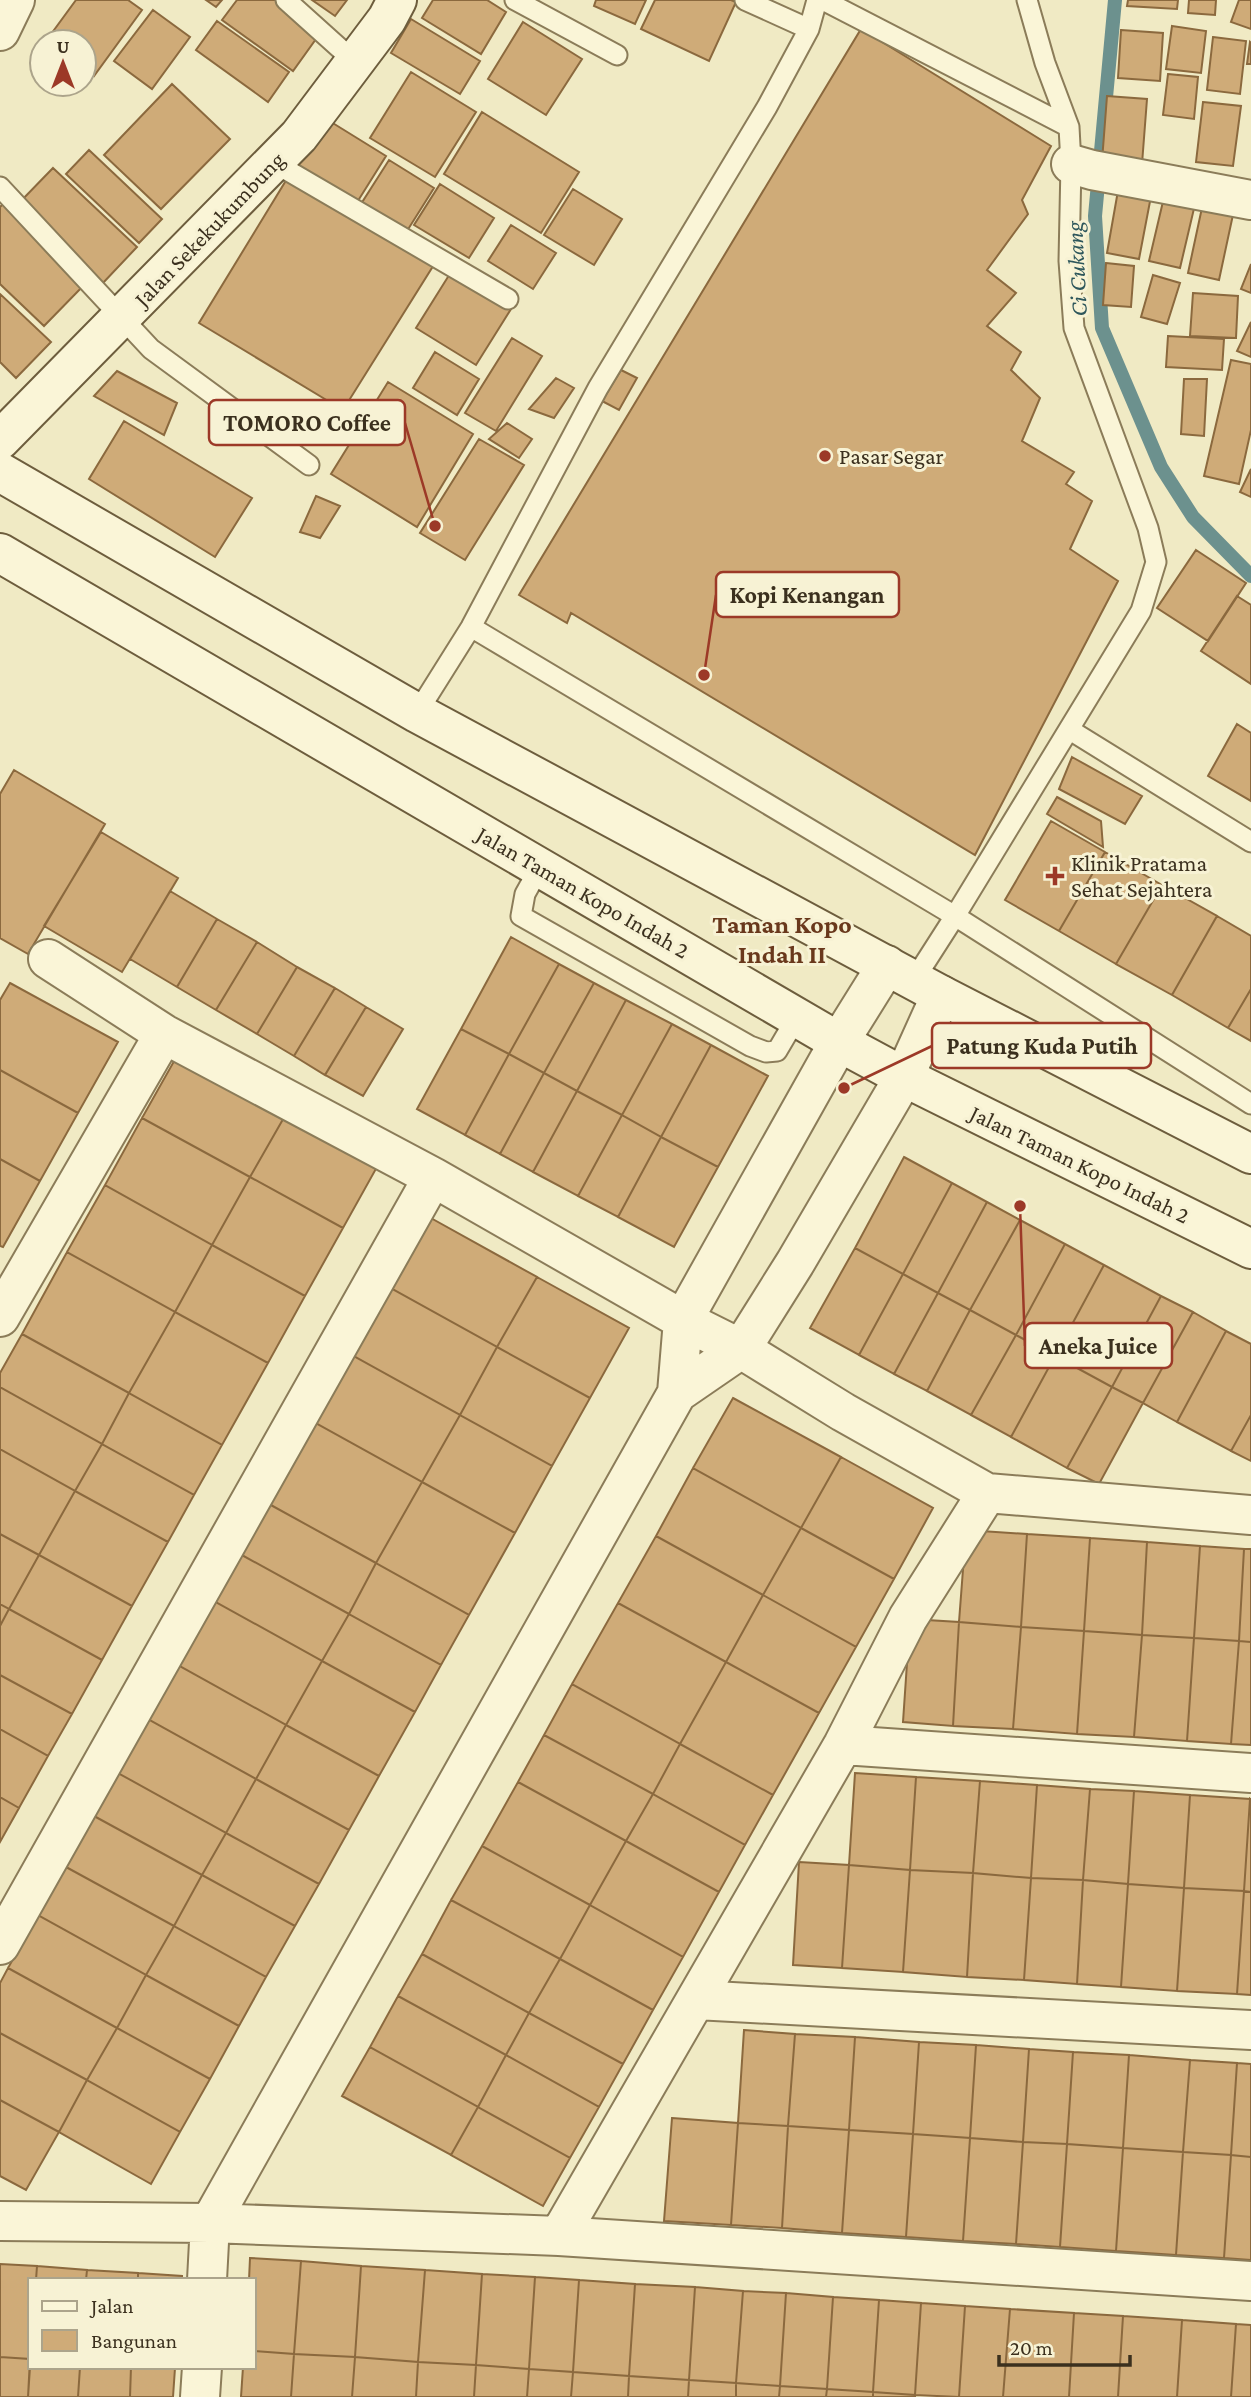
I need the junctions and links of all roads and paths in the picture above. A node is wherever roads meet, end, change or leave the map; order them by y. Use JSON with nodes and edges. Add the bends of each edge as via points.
{"nodes":[{"id":1,"x":15,"y":0,"type":"edge"},
{"id":2,"x":286,"y":0,"type":"edge"},
{"id":3,"x":397,"y":0,"type":"edge"},
{"id":4,"x":515,"y":0,"type":"edge"},
{"id":5,"x":745,"y":0,"type":"edge"},
{"id":6,"x":817,"y":0,"type":"edge"},
{"id":7,"x":823,"y":0,"type":"edge"},
{"id":8,"x":1027,"y":0,"type":"edge"},
{"id":9,"x":809,"y":29,"type":"junction"},
{"id":10,"x":0,"y":31,"type":"edge"},
{"id":11,"x":617,"y":55,"type":"dead end"},
{"id":12,"x":355,"y":62,"type":"junction"},
{"id":13,"x":1077,"y":154,"type":"junction"},
{"id":14,"x":273,"y":162,"type":"junction"},
{"id":15,"x":0,"y":187,"type":"edge"},
{"id":16,"x":1251,"y":200,"type":"edge"},
{"id":17,"x":508,"y":299,"type":"dead end"},
{"id":18,"x":123,"y":317,"type":"junction"},
{"id":19,"x":0,"y":440,"type":"edge"},
{"id":20,"x":309,"y":465,"type":"dead end"},
{"id":21,"x":0,"y":472,"type":"edge"},
{"id":22,"x":0,"y":553,"type":"edge"},
{"id":23,"x":471,"y":627,"type":"junction"},
{"id":24,"x":417,"y":713,"type":"junction"},
{"id":25,"x":1070,"y":730,"type":"junction"},
{"id":26,"x":1251,"y":842,"type":"edge"},
{"id":27,"x":540,"y":867,"type":"junction"},
{"id":28,"x":955,"y":916,"type":"junction"},
{"id":29,"x":48,"y":958,"type":"dead end"},
{"id":30,"x":914,"y":980,"type":"junction"},
{"id":31,"x":797,"y":1017,"type":"junction"},
{"id":32,"x":164,"y":1034,"type":"junction"},
{"id":33,"x":839,"y":1042,"type":"junction"},
{"id":34,"x":904,"y":1077,"type":"junction"},
{"id":35,"x":1251,"y":1104,"type":"edge"},
{"id":36,"x":1251,"y":1154,"type":"edge"},
{"id":37,"x":433,"y":1177,"type":"junction"},
{"id":38,"x":1251,"y":1250,"type":"edge"},
{"id":39,"x":0,"y":1317,"type":"edge"},
{"id":40,"x":683,"y":1320,"type":"junction"},
{"id":41,"x":741,"y":1349,"type":"junction"},
{"id":42,"x":677,"y":1392,"type":"junction"},
{"id":43,"x":987,"y":1493,"type":"junction"},
{"id":44,"x":1251,"y":1515,"type":"edge"},
{"id":45,"x":843,"y":1745,"type":"junction"},
{"id":46,"x":1251,"y":1773,"type":"edge"},
{"id":47,"x":0,"y":1945,"type":"edge"},
{"id":48,"x":696,"y":2000,"type":"junction"},
{"id":49,"x":1251,"y":2030,"type":"edge"},
{"id":50,"x":0,"y":2221,"type":"edge"},
{"id":51,"x":210,"y":2222,"type":"junction"},
{"id":52,"x":559,"y":2236,"type":"junction"},
{"id":53,"x":207,"y":2278,"type":"edge"},
{"id":54,"x":1251,"y":2281,"type":"edge"},
{"id":55,"x":201,"y":2369,"type":"edge"},
{"id":56,"x":200,"y":2397,"type":"edge"}],
"edges":[{"from":1,"to":10,"type":"street"},
{"from":2,"to":12,"type":"lane"},
{"from":3,"to":12,"type":"street","name":"Jalan Sekekukumbung"},
{"from":4,"to":11,"type":"lane"},
{"from":5,"to":9,"type":"lane"},
{"from":6,"to":9,"type":"lane"},
{"from":7,"to":13,"type":"lane"},
{"from":8,"to":13,"type":"lane"},
{"from":9,"to":23,"type":"lane","via":[[598,388]]},
{"from":12,"to":14,"type":"street","name":"Jalan Sekekukumbung","via":[[299,136]]},
{"from":13,"to":16,"type":"street","via":[[1133,178]]},
{"from":13,"to":25,"type":"lane","via":[[1069,261],[1074,328],[1148,528],[1156,562],[1141,611]]},
{"from":14,"to":17,"type":"lane"},
{"from":14,"to":18,"type":"street","name":"Jalan Sekekukumbung"},
{"from":15,"to":18,"type":"lane"},
{"from":18,"to":19,"type":"street","name":"Jalan Sekekukumbung"},
{"from":18,"to":20,"type":"lane","via":[[151,349]]},
{"from":21,"to":24,"type":"street"},
{"from":22,"to":27,"type":"street","name":"Jalan Taman Kopo Indah 2"},
{"from":23,"to":24,"type":"lane"},
{"from":23,"to":28,"type":"lane"},
{"from":24,"to":30,"type":"street"},
{"from":25,"to":26,"type":"lane"},
{"from":25,"to":28,"type":"lane"},
{"from":27,"to":31,"type":"street","name":"Jalan Taman Kopo Indah 2"},
{"from":27,"to":31,"type":"lane","via":[[525,894],[521,915],[766,1052],[777,1051]]},
{"from":28,"to":30,"type":"lane"},
{"from":28,"to":35,"type":"lane"},
{"from":29,"to":32,"type":"street"},
{"from":30,"to":33,"type":"street"},
{"from":30,"to":34,"type":"street"},
{"from":30,"to":36,"type":"street"},
{"from":31,"to":33,"type":"street","name":"Jalan Taman Kopo Indah 2"},
{"from":32,"to":37,"type":"street"},
{"from":32,"to":39,"type":"street"},
{"from":33,"to":34,"type":"street","name":"Jalan Taman Kopo Indah 2"},
{"from":33,"to":40,"type":"street"},
{"from":34,"to":38,"type":"street","name":"Jalan Taman Kopo Indah 2"},
{"from":34,"to":41,"type":"street"},
{"from":37,"to":40,"type":"street"},
{"from":37,"to":47,"type":"street"},
{"from":40,"to":41,"type":"street"},
{"from":40,"to":42,"type":"street"},
{"from":41,"to":42,"type":"street"},
{"from":41,"to":43,"type":"street"},
{"from":42,"to":51,"type":"street"},
{"from":43,"to":44,"type":"street"},
{"from":43,"to":45,"type":"street","via":[[908,1618]]},
{"from":45,"to":46,"type":"street"},
{"from":45,"to":48,"type":"street"},
{"from":48,"to":49,"type":"street"},
{"from":48,"to":52,"type":"street"},
{"from":50,"to":51,"type":"street"},
{"from":51,"to":52,"type":"street"},
{"from":51,"to":53,"type":"street"},
{"from":52,"to":54,"type":"street"},
{"from":55,"to":56,"type":"street"}]}
